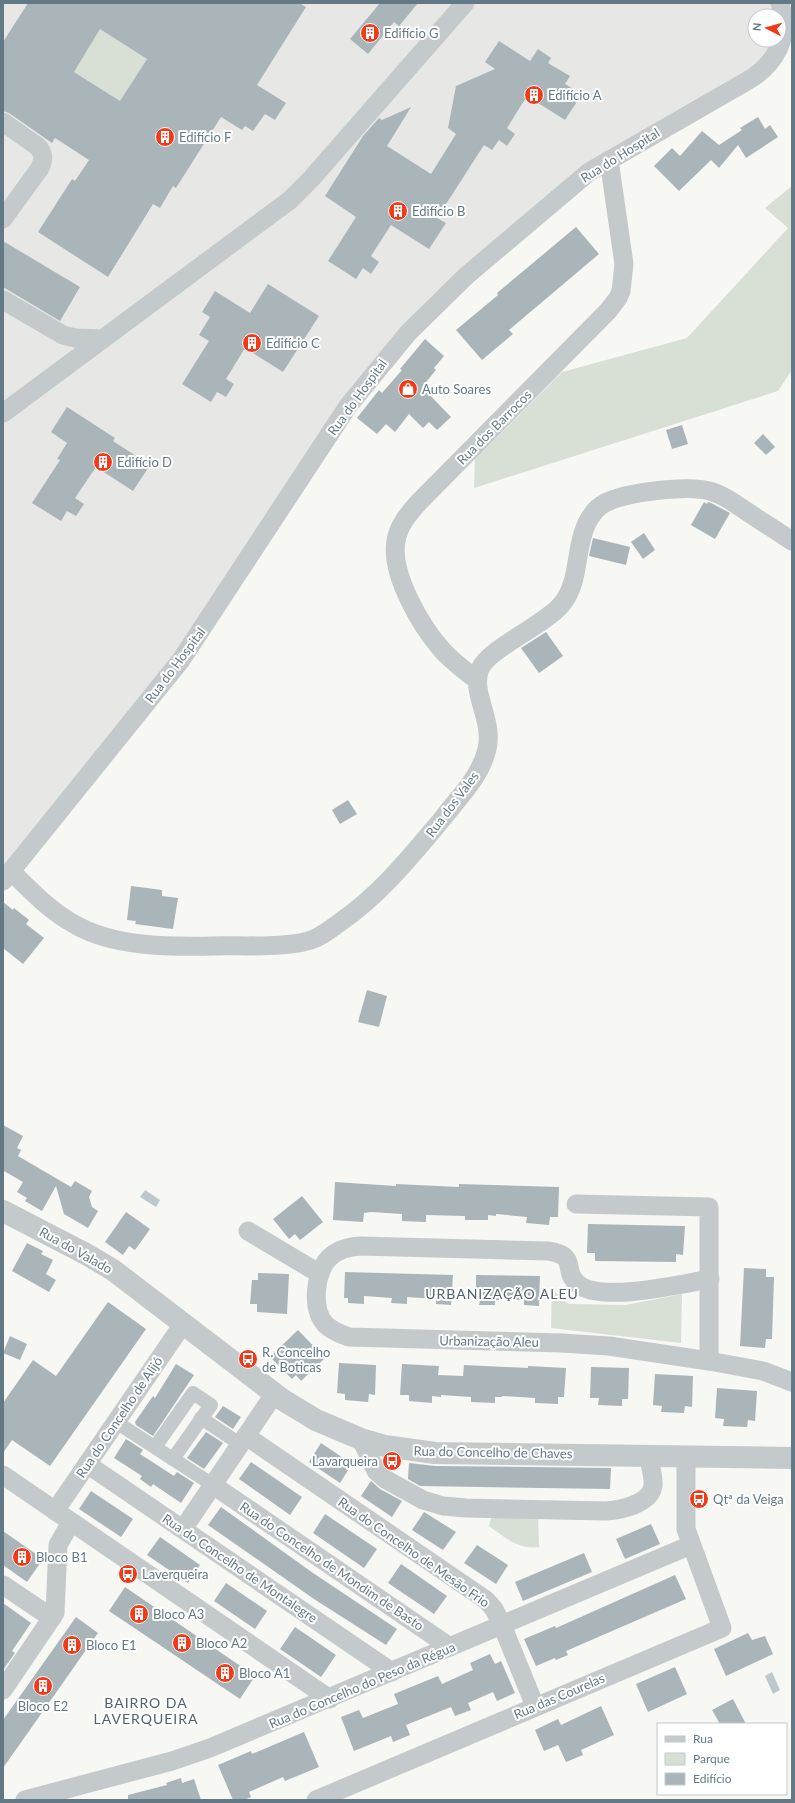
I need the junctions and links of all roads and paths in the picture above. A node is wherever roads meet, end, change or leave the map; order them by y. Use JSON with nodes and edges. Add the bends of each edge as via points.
{"nodes":[{"id":1,"x":465,"y":3,"type":"edge"},
{"id":2,"x":780,"y":3,"type":"edge"},
{"id":3,"x":3,"y":122,"type":"edge"},
{"id":4,"x":609,"y":160,"type":"junction"},
{"id":5,"x":3,"y":220,"type":"edge"},
{"id":6,"x":3,"y":300,"type":"edge"},
{"id":7,"x":103,"y":339,"type":"junction"},
{"id":8,"x":3,"y":413,"type":"edge"},
{"id":9,"x":792,"y":541,"type":"edge"},
{"id":10,"x":477,"y":680,"type":"junction"},
{"id":11,"x":7,"y":876,"type":"edge"},
{"id":12,"x":576,"y":1204,"type":"dead end"},
{"id":13,"x":3,"y":1211,"type":"edge"},
{"id":14,"x":248,"y":1231,"type":"dead end"},
{"id":15,"x":320,"y":1274,"type":"junction"},
{"id":16,"x":710,"y":1279,"type":"junction"},
{"id":17,"x":183,"y":1324,"type":"junction"},
{"id":18,"x":709,"y":1361,"type":"junction"},
{"id":19,"x":792,"y":1382,"type":"edge"},
{"id":20,"x":275,"y":1393,"type":"junction"},
{"id":21,"x":201,"y":1418,"type":"junction"},
{"id":22,"x":116,"y":1422,"type":"junction"},
{"id":23,"x":361,"y":1439,"type":"junction"},
{"id":24,"x":243,"y":1440,"type":"junction"},
{"id":25,"x":155,"y":1447,"type":"junction"},
{"id":26,"x":648,"y":1455,"type":"junction"},
{"id":27,"x":686,"y":1456,"type":"junction"},
{"id":28,"x":792,"y":1458,"type":"edge"},
{"id":29,"x":173,"y":1459,"type":"junction"},
{"id":30,"x":87,"y":1464,"type":"junction"},
{"id":31,"x":3,"y":1475,"type":"edge"},
{"id":32,"x":213,"y":1485,"type":"junction"},
{"id":33,"x":55,"y":1511,"type":"junction"},
{"id":34,"x":71,"y":1522,"type":"junction"},
{"id":35,"x":183,"y":1530,"type":"junction"},
{"id":36,"x":691,"y":1545,"type":"junction"},
{"id":37,"x":3,"y":1585,"type":"edge"},
{"id":38,"x":52,"y":1618,"type":"junction"},
{"id":39,"x":502,"y":1625,"type":"junction"},
{"id":40,"x":450,"y":1647,"type":"junction"},
{"id":41,"x":392,"y":1672,"type":"junction"},
{"id":42,"x":3,"y":1690,"type":"edge"},
{"id":43,"x":330,"y":1699,"type":"junction"},
{"id":44,"x":535,"y":1706,"type":"junction"},
{"id":45,"x":25,"y":1800,"type":"edge"},
{"id":46,"x":316,"y":1800,"type":"edge"}],
"edges":[{"from":1,"to":7,"type":"street","via":[[296,194]]},
{"from":2,"to":4,"type":"street","name":"Rua do Hospital","via":[[783,33],[778,49],[765,68],[747,81]]},
{"from":3,"to":5,"type":"street","via":[[37,146],[43,159],[40,168]]},
{"from":4,"to":10,"type":"street","name":"Rua dos Barrocos","via":[[624,264],[623,283],[618,298],[419,502],[405,520],[396,539],[395,557],[398,568],[417,613],[441,649]]},
{"from":4,"to":11,"type":"street","name":"Rua do Hospital","via":[[581,178],[454,287],[408,333],[376,370],[341,416],[199,636]]},
{"from":6,"to":7,"type":"street","via":[[62,334]]},
{"from":7,"to":8,"type":"street"},
{"from":9,"to":10,"type":"street","via":[[724,496],[704,489],[659,491],[624,497],[603,504],[595,510],[584,528],[574,578],[566,599],[542,622],[488,657],[478,671]]},
{"from":10,"to":11,"type":"street","name":"Rua dos Vales","via":[[488,729],[487,749],[467,789],[400,870],[376,894],[316,938],[292,944],[177,947],[103,936],[88,931],[58,914]]},
{"from":12,"to":16,"type":"street","via":[[709,1207]]},
{"from":13,"to":17,"type":"street","name":"Rua do Valado","via":[[105,1265]]},
{"from":14,"to":15,"type":"street"},
{"from":15,"to":16,"type":"street","name":"Urbanização Aleu","via":[[330,1257],[338,1252],[352,1247],[376,1246],[560,1253],[568,1262],[578,1285],[606,1291],[630,1292]]},
{"from":15,"to":18,"type":"street","name":"Urbanização Aleu","via":[[316,1295],[320,1315],[332,1330],[350,1337],[562,1342],[609,1346]]},
{"from":16,"to":18,"type":"street"},
{"from":17,"to":20,"type":"street","name":"Rua do Concelho de Chaves"},
{"from":17,"to":22,"type":"street","name":"Rua do Concelho de Alijó"},
{"from":18,"to":19,"type":"street","name":"Urbanização Aleu","via":[[763,1371]]},
{"from":20,"to":23,"type":"street","name":"Rua do Concelho de Chaves","via":[[316,1420]]},
{"from":20,"to":24,"type":"street"},
{"from":21,"to":24,"type":"street"},
{"from":21,"to":25,"type":"street","via":[[211,1405],[193,1393]]},
{"from":21,"to":29,"type":"street"},
{"from":22,"to":25,"type":"street"},
{"from":22,"to":30,"type":"street","name":"Rua do Concelho de Alijó"},
{"from":23,"to":26,"type":"street","name":"Rua do Concelho de Chaves","via":[[423,1452]]},
{"from":23,"to":26,"type":"street","via":[[376,1471],[385,1479],[423,1500],[443,1506],[466,1508],[606,1511],[621,1509],[639,1502],[651,1491],[653,1481]]},
{"from":24,"to":32,"type":"street"},
{"from":24,"to":39,"type":"street","name":"Rua do Concelho de Mesão Frio","via":[[483,1597],[492,1606]]},
{"from":25,"to":29,"type":"street"},
{"from":26,"to":27,"type":"street","name":"Rua do Concelho de Chaves"},
{"from":27,"to":28,"type":"street","name":"Rua do Concelho de Chaves"},
{"from":27,"to":36,"type":"street","via":[[685,1520]]},
{"from":29,"to":32,"type":"street"},
{"from":30,"to":33,"type":"street","name":"Rua do Concelho de Alijó"},
{"from":30,"to":35,"type":"street","name":"Rua do Concelho de Montalegre"},
{"from":31,"to":33,"type":"street"},
{"from":32,"to":35,"type":"street"},
{"from":32,"to":40,"type":"street","name":"Rua do Concelho de Mondim de Basto"},
{"from":33,"to":34,"type":"street"},
{"from":34,"to":38,"type":"street","via":[[58,1545],[56,1606]]},
{"from":34,"to":43,"type":"street"},
{"from":35,"to":41,"type":"street","name":"Rua do Concelho de Montalegre"},
{"from":36,"to":39,"type":"street","name":"Rua do Concelho do Peso da Régua"},
{"from":36,"to":44,"type":"street","name":"Rua das Courelas","via":[[722,1628]]},
{"from":37,"to":38,"type":"street"},
{"from":38,"to":42,"type":"street"},
{"from":39,"to":40,"type":"street","name":"Rua do Concelho do Peso da Régua"},
{"from":39,"to":44,"type":"street","name":"Rua do Concelho de Mesão Frio"},
{"from":40,"to":41,"type":"street","name":"Rua do Concelho do Peso da Régua"},
{"from":41,"to":43,"type":"street","name":"Rua do Concelho do Peso da Régua"},
{"from":43,"to":45,"type":"street","name":"Rua do Concelho do Peso da Régua","via":[[172,1761]]},
{"from":44,"to":46,"type":"street","name":"Rua das Courelas"}]}
